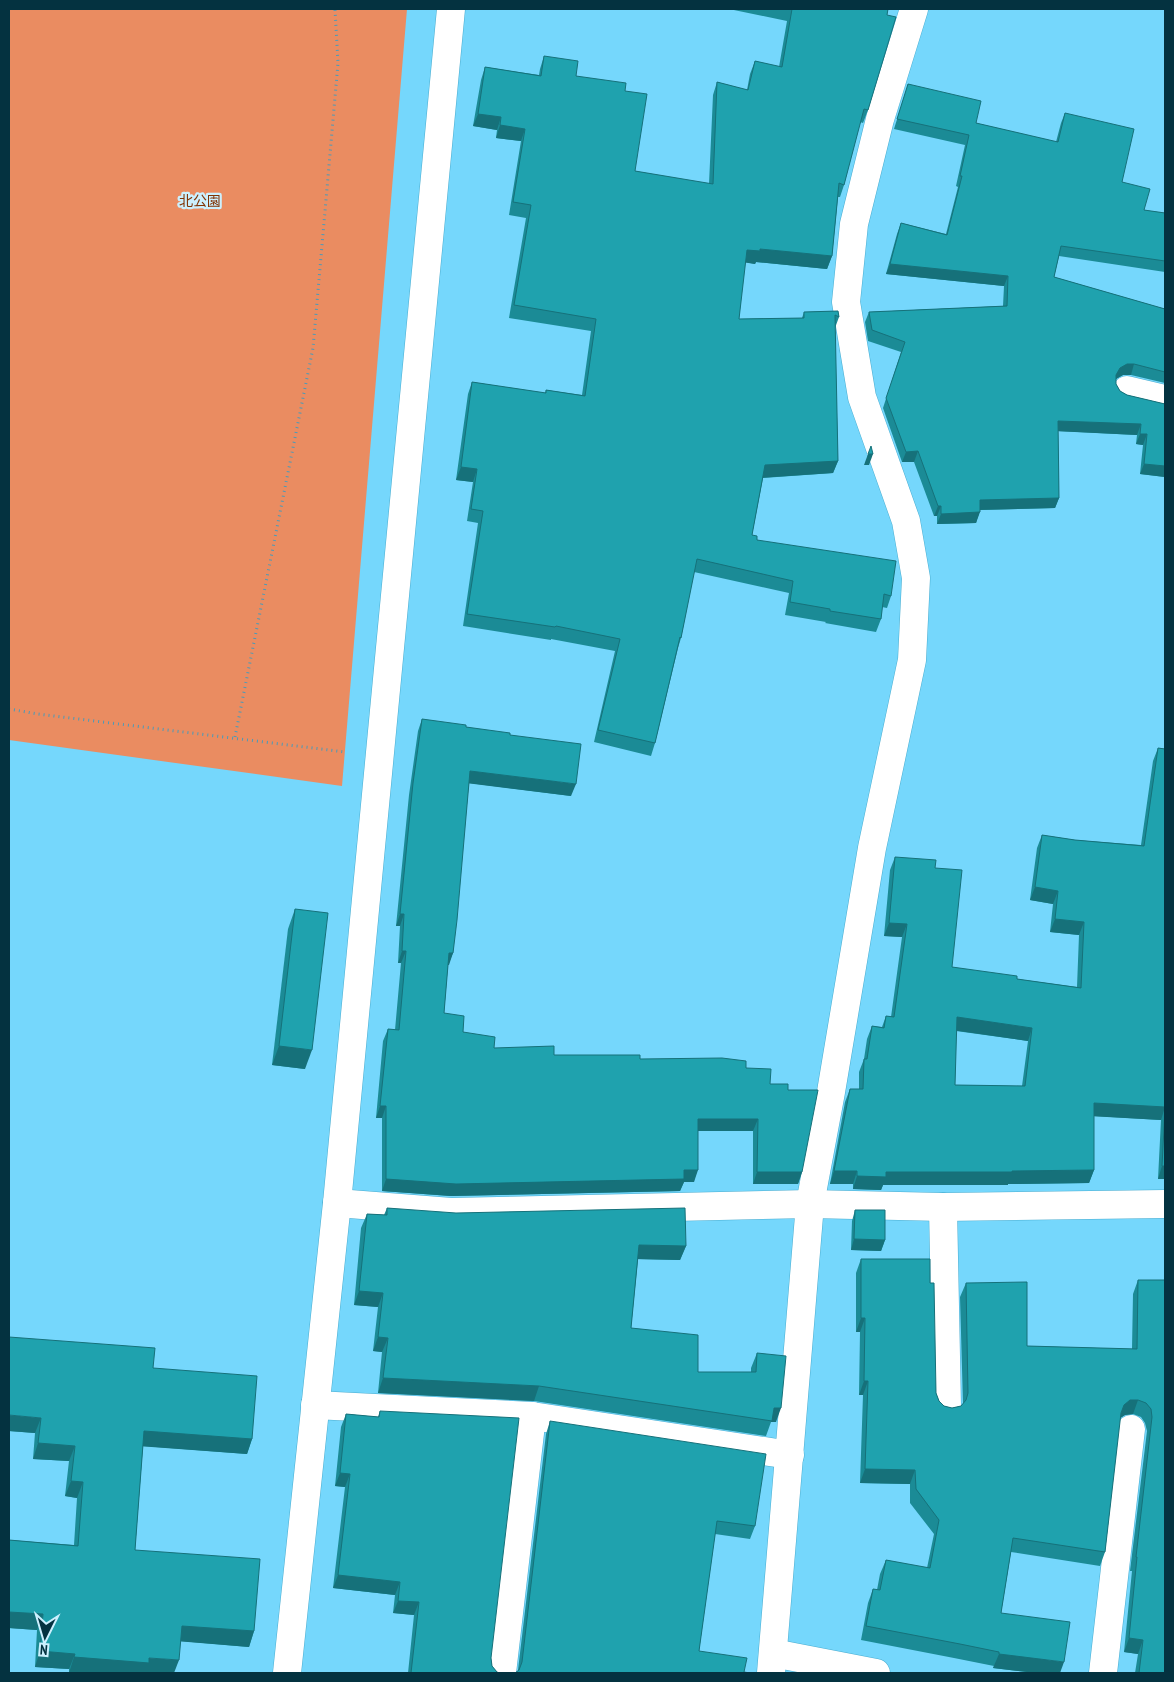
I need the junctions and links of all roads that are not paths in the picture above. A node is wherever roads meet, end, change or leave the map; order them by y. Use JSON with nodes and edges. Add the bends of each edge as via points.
{"nodes":[{"id":1,"x":452,"y":9,"type":"edge"},
{"id":2,"x":914,"y":9,"type":"edge"},
{"id":3,"x":1127,"y":390,"type":"dead end"},
{"id":4,"x":1165,"y":399,"type":"edge"},
{"id":5,"x":337,"y":1203,"type":"junction"},
{"id":6,"x":810,"y":1204,"type":"junction"},
{"id":7,"x":1165,"y":1204,"type":"edge"},
{"id":8,"x":943,"y":1207,"type":"junction"},
{"id":9,"x":315,"y":1405,"type":"junction"},
{"id":10,"x":947,"y":1407,"type":"edge"},
{"id":11,"x":532,"y":1416,"type":"junction"},
{"id":12,"x":1131,"y":1428,"type":"dead end"},
{"id":13,"x":790,"y":1455,"type":"junction"},
{"id":14,"x":772,"y":1663,"type":"edge"},
{"id":15,"x":287,"y":1673,"type":"edge"},
{"id":16,"x":502,"y":1673,"type":"edge"},
{"id":17,"x":876,"y":1673,"type":"edge"},
{"id":18,"x":1103,"y":1673,"type":"edge"}],
"edges":[{"from":1,"to":5,"type":"street"},
{"from":2,"to":6,"type":"street","via":[[880,119],[854,224],[846,302],[862,397],[906,521],[916,578],[912,660],[872,848]]},
{"from":3,"to":4,"type":"street"},
{"from":5,"to":6,"type":"street","via":[[451,1212]]},
{"from":5,"to":9,"type":"street"},
{"from":6,"to":8,"type":"street"},
{"from":6,"to":13,"type":"street"},
{"from":7,"to":8,"type":"street"},
{"from":8,"to":10,"type":"street"},
{"from":9,"to":11,"type":"street"},
{"from":9,"to":15,"type":"street"},
{"from":11,"to":13,"type":"street"},
{"from":11,"to":16,"type":"street"},
{"from":12,"to":18,"type":"street"},
{"from":13,"to":14,"type":"street"},
{"from":14,"to":17,"type":"street"}]}
